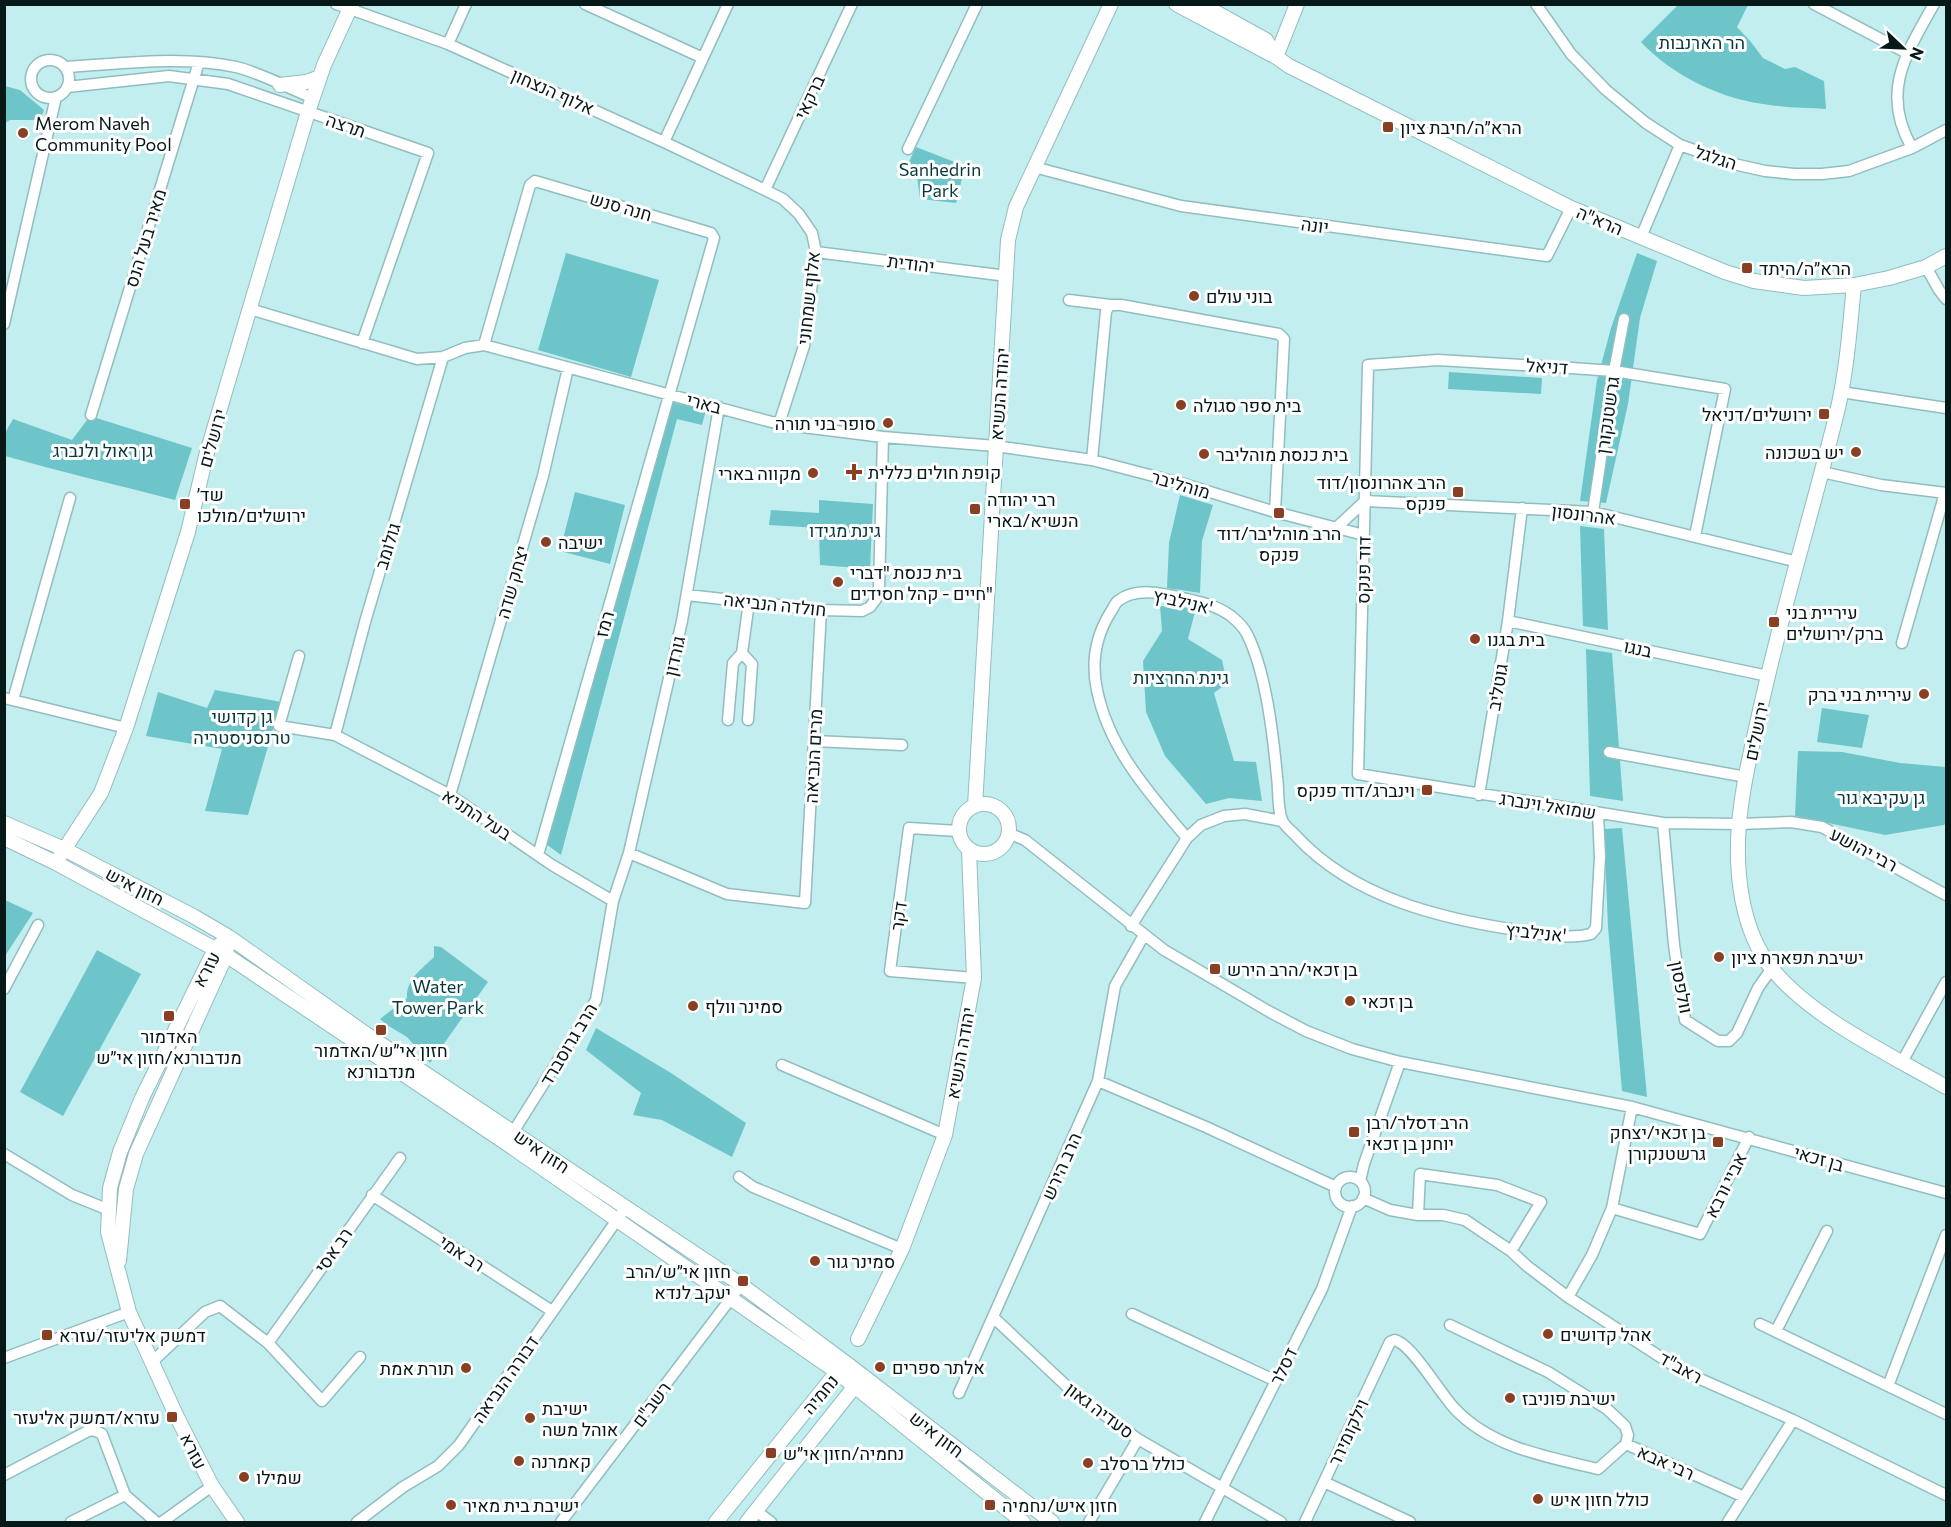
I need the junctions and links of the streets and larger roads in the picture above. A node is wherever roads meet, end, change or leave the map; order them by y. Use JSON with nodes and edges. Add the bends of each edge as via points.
{"nodes":[{"id":1,"x":466,"y":4,"type":"edge"},
{"id":2,"x":585,"y":4,"type":"edge"},
{"id":3,"x":728,"y":4,"type":"edge"},
{"id":4,"x":852,"y":4,"type":"edge"},
{"id":5,"x":977,"y":4,"type":"edge"},
{"id":6,"x":1111,"y":4,"type":"edge"},
{"id":7,"x":1176,"y":4,"type":"edge"},
{"id":8,"x":1201,"y":4,"type":"edge"},
{"id":9,"x":1297,"y":4,"type":"edge"},
{"id":10,"x":1536,"y":4,"type":"edge"},
{"id":11,"x":1814,"y":4,"type":"edge"},
{"id":12,"x":1934,"y":4,"type":"edge"},
{"id":13,"x":346,"y":7,"type":"edge"},
{"id":14,"x":1288,"y":26,"type":"junction"},
{"id":15,"x":1266,"y":40,"type":"junction"},
{"id":16,"x":448,"y":44,"type":"junction"},
{"id":17,"x":1907,"y":53,"type":"junction"},
{"id":18,"x":1276,"y":57,"type":"junction"},
{"id":19,"x":703,"y":58,"type":"junction"},
{"id":20,"x":199,"y":62,"type":"junction"},
{"id":21,"x":64,"y":67,"type":"junction"},
{"id":22,"x":320,"y":77,"type":"junction"},
{"id":23,"x":194,"y":79,"type":"junction"},
{"id":24,"x":280,"y":85,"type":"junction"},
{"id":25,"x":67,"y":87,"type":"junction"},
{"id":26,"x":56,"y":98,"type":"junction"},
{"id":27,"x":313,"y":98,"type":"junction"},
{"id":28,"x":308,"y":112,"type":"junction"},
{"id":29,"x":1947,"y":129,"type":"edge"},
{"id":30,"x":664,"y":142,"type":"junction"},
{"id":31,"x":1680,"y":145,"type":"junction"},
{"id":32,"x":1912,"y":148,"type":"junction"},
{"id":33,"x":908,"y":149,"type":"dead end"},
{"id":34,"x":1034,"y":167,"type":"junction"},
{"id":35,"x":765,"y":190,"type":"junction"},
{"id":36,"x":1571,"y":208,"type":"junction"},
{"id":37,"x":1641,"y":237,"type":"junction"},
{"id":38,"x":816,"y":252,"type":"junction"},
{"id":39,"x":1947,"y":256,"type":"edge"},
{"id":40,"x":1926,"y":267,"type":"junction"},
{"id":41,"x":1007,"y":276,"type":"junction"},
{"id":42,"x":1854,"y":285,"type":"junction"},
{"id":43,"x":1947,"y":299,"type":"edge"},
{"id":44,"x":1069,"y":300,"type":"dead end"},
{"id":45,"x":1110,"y":305,"type":"junction"},
{"id":46,"x":250,"y":309,"type":"junction"},
{"id":47,"x":1624,"y":319,"type":"dead end"},
{"id":48,"x":4,"y":324,"type":"edge"},
{"id":49,"x":362,"y":343,"type":"junction"},
{"id":50,"x":484,"y":345,"type":"junction"},
{"id":51,"x":443,"y":357,"type":"junction"},
{"id":52,"x":1368,"y":365,"type":"joint"},
{"id":53,"x":568,"y":368,"type":"junction"},
{"id":54,"x":1614,"y":371,"type":"junction"},
{"id":55,"x":1841,"y":392,"type":"junction"},
{"id":56,"x":670,"y":394,"type":"junction"},
{"id":57,"x":718,"y":407,"type":"junction"},
{"id":58,"x":1947,"y":408,"type":"edge"},
{"id":59,"x":91,"y":415,"type":"dead end"},
{"id":60,"x":779,"y":424,"type":"junction"},
{"id":61,"x":883,"y":436,"type":"junction"},
{"id":62,"x":996,"y":446,"type":"junction"},
{"id":63,"x":1092,"y":460,"type":"junction"},
{"id":64,"x":1822,"y":472,"type":"junction"},
{"id":65,"x":1946,"y":493,"type":"edge"},
{"id":66,"x":70,"y":498,"type":"dead end"},
{"id":67,"x":1365,"y":501,"type":"junction"},
{"id":68,"x":1522,"y":508,"type":"junction"},
{"id":69,"x":1275,"y":512,"type":"junction"},
{"id":70,"x":1593,"y":512,"type":"junction"},
{"id":71,"x":1336,"y":528,"type":"junction"},
{"id":72,"x":1364,"y":535,"type":"junction"},
{"id":73,"x":1695,"y":536,"type":"junction"},
{"id":74,"x":1798,"y":562,"type":"junction"},
{"id":75,"x":687,"y":595,"type":"junction"},
{"id":76,"x":749,"y":602,"type":"junction"},
{"id":77,"x":821,"y":610,"type":"junction"},
{"id":78,"x":1508,"y":621,"type":"junction"},
{"id":79,"x":1902,"y":643,"type":"dead end"},
{"id":80,"x":742,"y":653,"type":"junction"},
{"id":81,"x":298,"y":656,"type":"dead end"},
{"id":82,"x":1768,"y":676,"type":"junction"},
{"id":83,"x":9,"y":699,"type":"edge"},
{"id":84,"x":728,"y":720,"type":"dead end"},
{"id":85,"x":748,"y":720,"type":"dead end"},
{"id":86,"x":126,"y":728,"type":"junction"},
{"id":87,"x":335,"y":735,"type":"junction"},
{"id":88,"x":814,"y":741,"type":"junction"},
{"id":89,"x":902,"y":745,"type":"dead end"},
{"id":90,"x":1609,"y":752,"type":"dead end"},
{"id":91,"x":1358,"y":774,"type":"joint"},
{"id":92,"x":1746,"y":777,"type":"junction"},
{"id":93,"x":450,"y":795,"type":"junction"},
{"id":94,"x":1479,"y":795,"type":"junction"},
{"id":95,"x":975,"y":806,"type":"junction"},
{"id":96,"x":1598,"y":814,"type":"junction"},
{"id":97,"x":1282,"y":820,"type":"junction"},
{"id":98,"x":4,"y":823,"type":"edge"},
{"id":99,"x":1663,"y":823,"type":"junction"},
{"id":100,"x":1739,"y":824,"type":"junction"},
{"id":101,"x":958,"y":831,"type":"junction"},
{"id":102,"x":1008,"y":833,"type":"junction"},
{"id":103,"x":4,"y":838,"type":"edge"},
{"id":104,"x":1187,"y":838,"type":"junction"},
{"id":105,"x":64,"y":849,"type":"junction"},
{"id":106,"x":969,"y":850,"type":"junction"},
{"id":107,"x":629,"y":853,"type":"junction"},
{"id":108,"x":538,"y":855,"type":"junction"},
{"id":109,"x":56,"y":863,"type":"junction"},
{"id":110,"x":1947,"y":895,"type":"edge"},
{"id":111,"x":613,"y":901,"type":"junction"},
{"id":112,"x":38,"y":926,"type":"dead end"},
{"id":113,"x":1131,"y":926,"type":"junction"},
{"id":114,"x":1144,"y":935,"type":"junction"},
{"id":115,"x":229,"y":937,"type":"junction"},
{"id":116,"x":220,"y":952,"type":"junction"},
{"id":117,"x":1772,"y":968,"type":"junction"},
{"id":118,"x":974,"y":978,"type":"junction"},
{"id":119,"x":1947,"y":982,"type":"edge"},
{"id":120,"x":4,"y":989,"type":"edge"},
{"id":121,"x":1400,"y":1062,"type":"junction"},
{"id":122,"x":1902,"y":1062,"type":"junction"},
{"id":123,"x":782,"y":1065,"type":"dead end"},
{"id":124,"x":1098,"y":1081,"type":"junction"},
{"id":125,"x":1947,"y":1087,"type":"edge"},
{"id":126,"x":1632,"y":1107,"type":"junction"},
{"id":127,"x":945,"y":1135,"type":"junction"},
{"id":128,"x":509,"y":1137,"type":"junction"},
{"id":129,"x":1749,"y":1137,"type":"junction"},
{"id":130,"x":4,"y":1154,"type":"edge"},
{"id":131,"x":400,"y":1158,"type":"dead end"},
{"id":132,"x":739,"y":1177,"type":"dead end"},
{"id":133,"x":1360,"y":1180,"type":"junction"},
{"id":134,"x":1336,"y":1187,"type":"junction"},
{"id":135,"x":1947,"y":1193,"type":"edge"},
{"id":136,"x":372,"y":1195,"type":"junction"},
{"id":137,"x":1363,"y":1198,"type":"junction"},
{"id":138,"x":1352,"y":1206,"type":"junction"},
{"id":139,"x":626,"y":1207,"type":"junction"},
{"id":140,"x":1612,"y":1209,"type":"junction"},
{"id":141,"x":109,"y":1210,"type":"junction"},
{"id":142,"x":1418,"y":1215,"type":"junction"},
{"id":143,"x":616,"y":1221,"type":"junction"},
{"id":144,"x":1827,"y":1231,"type":"dead end"},
{"id":145,"x":1947,"y":1235,"type":"edge"},
{"id":146,"x":902,"y":1249,"type":"junction"},
{"id":147,"x":1511,"y":1251,"type":"junction"},
{"id":148,"x":118,"y":1275,"type":"junction"},
{"id":149,"x":741,"y":1285,"type":"junction"},
{"id":150,"x":1568,"y":1297,"type":"junction"},
{"id":151,"x":731,"y":1298,"type":"junction"},
{"id":152,"x":552,"y":1311,"type":"junction"},
{"id":153,"x":129,"y":1312,"type":"junction"},
{"id":154,"x":1132,"y":1314,"type":"dead end"},
{"id":155,"x":993,"y":1317,"type":"junction"},
{"id":156,"x":1760,"y":1324,"type":"dead end"},
{"id":157,"x":1450,"y":1325,"type":"dead end"},
{"id":158,"x":1776,"y":1331,"type":"junction"},
{"id":159,"x":858,"y":1339,"type":"dead end"},
{"id":160,"x":268,"y":1343,"type":"junction"},
{"id":161,"x":360,"y":1357,"type":"dead end"},
{"id":162,"x":4,"y":1358,"type":"edge"},
{"id":163,"x":152,"y":1362,"type":"junction"},
{"id":164,"x":850,"y":1366,"type":"junction"},
{"id":165,"x":837,"y":1372,"type":"junction"},
{"id":166,"x":1276,"y":1380,"type":"junction"},
{"id":167,"x":855,"y":1386,"type":"junction"},
{"id":168,"x":1888,"y":1386,"type":"junction"},
{"id":169,"x":959,"y":1393,"type":"dead end"},
{"id":170,"x":1947,"y":1413,"type":"edge"},
{"id":171,"x":1793,"y":1420,"type":"junction"},
{"id":172,"x":1138,"y":1439,"type":"junction"},
{"id":173,"x":1626,"y":1444,"type":"junction"},
{"id":174,"x":4,"y":1475,"type":"edge"},
{"id":175,"x":1324,"y":1482,"type":"junction"},
{"id":176,"x":212,"y":1486,"type":"junction"},
{"id":177,"x":1222,"y":1489,"type":"junction"},
{"id":178,"x":125,"y":1495,"type":"junction"},
{"id":179,"x":1947,"y":1495,"type":"edge"},
{"id":180,"x":1744,"y":1497,"type":"junction"},
{"id":181,"x":756,"y":1511,"type":"junction"},
{"id":182,"x":71,"y":1522,"type":"edge"},
{"id":183,"x":156,"y":1522,"type":"edge"},
{"id":184,"x":162,"y":1522,"type":"edge"},
{"id":185,"x":237,"y":1522,"type":"edge"},
{"id":186,"x":361,"y":1522,"type":"edge"},
{"id":187,"x":561,"y":1522,"type":"edge"},
{"id":188,"x":716,"y":1522,"type":"edge"},
{"id":189,"x":747,"y":1522,"type":"edge"},
{"id":190,"x":771,"y":1522,"type":"edge"},
{"id":191,"x":1023,"y":1522,"type":"edge"},
{"id":192,"x":1052,"y":1522,"type":"edge"},
{"id":193,"x":1089,"y":1522,"type":"edge"},
{"id":194,"x":1205,"y":1522,"type":"edge"},
{"id":195,"x":1281,"y":1522,"type":"edge"},
{"id":196,"x":1305,"y":1522,"type":"edge"},
{"id":197,"x":1410,"y":1522,"type":"edge"},
{"id":198,"x":1728,"y":1522,"type":"edge"}],
"edges":[{"from":1,"to":16,"type":"street"},
{"from":2,"to":19,"type":"street"},
{"from":3,"to":19,"type":"street"},
{"from":4,"to":35,"type":"street","name":"ברקאי"},
{"from":5,"to":33,"type":"street"},
{"from":6,"to":34,"type":"street","name":"יהודה הנשיא"},
{"from":7,"to":18,"type":"street","name":"הרא\"ה"},
{"from":8,"to":15,"type":"street"},
{"from":9,"to":14,"type":"street"},
{"from":10,"to":31,"type":"street","name":"הגלגל","via":[[1571,54],[1606,90]]},
{"from":11,"to":17,"type":"street"},
{"from":12,"to":17,"type":"street"},
{"from":13,"to":16,"type":"street","name":"אלוף הנצחון"},
{"from":13,"to":22,"type":"street","name":"ירושלים"},
{"from":14,"to":15,"type":"street"},
{"from":14,"to":18,"type":"street"},
{"from":15,"to":18,"type":"street","name":"הרא\"ה"},
{"from":16,"to":30,"type":"street","name":"אלוף הנצחון"},
{"from":17,"to":32,"type":"street","via":[[1898,81],[1897,105],[1903,132]]},
{"from":18,"to":36,"type":"street","name":"הרא\"ה"},
{"from":19,"to":30,"type":"street"},
{"from":20,"to":21,"type":"street","name":"תרצה"},
{"from":20,"to":23,"type":"street","name":"מאיר בעל הנס"},
{"from":20,"to":24,"type":"street","name":"תרצה","via":[[239,67]]},
{"from":21,"to":25,"type":"street","via":[[69,76]]},
{"from":21,"to":26,"type":"street","via":[[46,60],[36,66],[31,77],[38,94]]},
{"from":22,"to":24,"type":"street"},
{"from":22,"to":27,"type":"street","name":"ירושלים"},
{"from":23,"to":25,"type":"street","name":"תרצה","via":[[169,76]]},
{"from":23,"to":28,"type":"street","name":"תרצה","via":[[228,84]]},
{"from":23,"to":59,"type":"street","name":"מאיר בעל הנס"},
{"from":24,"to":27,"type":"street","name":"תרצה"},
{"from":25,"to":26,"type":"street"},
{"from":26,"to":48,"type":"street"},
{"from":27,"to":28,"type":"street","name":"ירושלים"},
{"from":28,"to":46,"type":"street","name":"ירושלים"},
{"from":28,"to":49,"type":"street","name":"תרצה","via":[[428,153]]},
{"from":29,"to":32,"type":"street","name":"הגלגל"},
{"from":30,"to":35,"type":"street","name":"אלוף הנצחון"},
{"from":31,"to":32,"type":"street","name":"הגלגל","via":[[1734,164],[1794,174],[1849,171]]},
{"from":31,"to":37,"type":"street"},
{"from":34,"to":36,"type":"street","name":"יונה","via":[[1181,206],[1547,256]]},
{"from":34,"to":41,"type":"street","name":"יהודה הנשיא","via":[[1011,223]]},
{"from":35,"to":38,"type":"street","name":"אלוף שמחוני","via":[[783,199],[799,214],[812,233]]},
{"from":36,"to":37,"type":"street","name":"הרא\"ה"},
{"from":37,"to":42,"type":"street","name":"הרא\"ה","via":[[1754,281],[1804,288]]},
{"from":38,"to":41,"type":"street","name":"יהודית"},
{"from":38,"to":60,"type":"street","name":"אלוף שמחוני","via":[[804,346]]},
{"from":39,"to":40,"type":"street","name":"הרא\"ה"},
{"from":40,"to":42,"type":"street","name":"הרא\"ה"},
{"from":40,"to":43,"type":"street"},
{"from":41,"to":62,"type":"street","name":"יהודה הנשיא"},
{"from":42,"to":55,"type":"street","name":"ירושלים"},
{"from":44,"to":45,"type":"street"},
{"from":45,"to":63,"type":"street","via":[[1106,310]]},
{"from":45,"to":69,"type":"street","via":[[1280,334],[1284,339]]},
{"from":46,"to":49,"type":"street"},
{"from":46,"to":86,"type":"street","name":"ירושלים","via":[[206,456],[188,532]]},
{"from":47,"to":54,"type":"street","name":"גרשטנקורן"},
{"from":49,"to":51,"type":"street","name":"בארי","via":[[417,359]]},
{"from":50,"to":51,"type":"street","name":"בארי"},
{"from":50,"to":53,"type":"street","name":"בארי"},
{"from":50,"to":56,"type":"street","name":"חנה סנש","via":[[530,185],[535,181],[711,233],[714,238]]},
{"from":51,"to":87,"type":"street","name":"גולומב"},
{"from":52,"to":54,"type":"street","name":"דניאל","via":[[1438,360]]},
{"from":52,"to":67,"type":"street","name":"דוד פנקס"},
{"from":53,"to":56,"type":"street","name":"בארי"},
{"from":53,"to":93,"type":"street","name":"יצחק שדה","via":[[534,507]]},
{"from":54,"to":70,"type":"street","name":"גרשטנקורן"},
{"from":54,"to":73,"type":"street","name":"דניאל","via":[[1725,389]]},
{"from":55,"to":58,"type":"street"},
{"from":55,"to":64,"type":"street","name":"ירושלים"},
{"from":56,"to":57,"type":"street","name":"בארי"},
{"from":56,"to":108,"type":"street","name":"רמז"},
{"from":57,"to":60,"type":"street","name":"בארי"},
{"from":57,"to":75,"type":"street","name":"גורדון"},
{"from":60,"to":61,"type":"street","name":"בארי"},
{"from":61,"to":62,"type":"street","name":"בארי"},
{"from":61,"to":77,"type":"street","name":"חולדה הנביאה","via":[[876,599],[862,611]]},
{"from":62,"to":63,"type":"street","name":"מוהליבר"},
{"from":62,"to":95,"type":"street","name":"יהודה הנשיא"},
{"from":63,"to":69,"type":"street","name":"מוהליבר"},
{"from":64,"to":65,"type":"street"},
{"from":64,"to":74,"type":"street","name":"ירושלים"},
{"from":65,"to":79,"type":"street"},
{"from":66,"to":83,"type":"street"},
{"from":67,"to":68,"type":"street","name":"אהרונסון"},
{"from":67,"to":71,"type":"street"},
{"from":67,"to":72,"type":"street","name":"דוד פנקס"},
{"from":68,"to":70,"type":"street","name":"אהרונסון"},
{"from":68,"to":78,"type":"street","name":"גוטליב"},
{"from":69,"to":71,"type":"street","name":"מוהליבר"},
{"from":70,"to":73,"type":"street","name":"אהרונסון"},
{"from":71,"to":72,"type":"street","name":"מוהליבר"},
{"from":72,"to":91,"type":"street","name":"דוד פנקס"},
{"from":73,"to":74,"type":"street","name":"אהרונסון"},
{"from":74,"to":82,"type":"street","name":"ירושלים"},
{"from":75,"to":76,"type":"street","name":"חולדה הנביאה"},
{"from":75,"to":107,"type":"street","name":"גורדון"},
{"from":76,"to":77,"type":"street","name":"חולדה הנביאה"},
{"from":76,"to":80,"type":"street"},
{"from":77,"to":88,"type":"street","name":"מרים הנביאה"},
{"from":78,"to":82,"type":"street","name":"בנגו"},
{"from":78,"to":94,"type":"street","name":"גוטליב"},
{"from":80,"to":84,"type":"street","via":[[733,663]]},
{"from":80,"to":85,"type":"street","via":[[752,664]]},
{"from":81,"to":87,"type":"street","name":"בעל התניא","via":[[279,726]]},
{"from":82,"to":92,"type":"street","name":"ירושלים"},
{"from":83,"to":86,"type":"street"},
{"from":86,"to":105,"type":"street","name":"ירושלים","via":[[101,793]]},
{"from":87,"to":93,"type":"street","name":"בעל התניא"},
{"from":88,"to":89,"type":"street"},
{"from":88,"to":107,"type":"street","name":"מרים הנביאה","via":[[805,903],[727,894]]},
{"from":90,"to":92,"type":"street"},
{"from":91,"to":94,"type":"street","name":"שמואל וינברג"},
{"from":92,"to":100,"type":"street","name":"ירושלים"},
{"from":93,"to":108,"type":"street","name":"בעל התניא"},
{"from":94,"to":96,"type":"street","name":"שמואל וינברג"},
{"from":95,"to":101,"type":"street","via":[[962,816]]},
{"from":95,"to":102,"type":"street","via":[[983,804],[999,810],[1005,816]]},
{"from":96,"to":97,"type":"street","name":"אנילביץ'","via":[[1596,928],[1584,936],[1555,936],[1484,925],[1412,908],[1338,872]]},
{"from":96,"to":99,"type":"street","name":"שמואל וינברג"},
{"from":97,"to":104,"type":"street","via":[[1245,814],[1224,816],[1201,825]]},
{"from":97,"to":104,"type":"street","name":"אנילביץ'","via":[[1259,665],[1246,631],[1211,604],[1158,593],[1129,595],[1117,601],[1097,642],[1097,690],[1115,744],[1144,787]]},
{"from":98,"to":105,"type":"street","name":"חזון איש"},
{"from":99,"to":100,"type":"street","name":"שמואל וינברג"},
{"from":99,"to":117,"type":"street","name":"וולפסון","via":[[1674,945],[1686,1020],[1718,1041],[1729,1041]]},
{"from":100,"to":110,"type":"street","name":"רבי יהושע","via":[[1791,822],[1822,827]]},
{"from":100,"to":117,"type":"street","name":"ירושלים","via":[[1740,879],[1748,924]]},
{"from":101,"to":106,"type":"street"},
{"from":101,"to":118,"type":"street","name":"דקר","via":[[909,828],[890,971]]},
{"from":102,"to":106,"type":"street","via":[[1006,841],[994,852],[986,855]]},
{"from":102,"to":113,"type":"street","name":"בן זכאי","via":[[1025,840]]},
{"from":103,"to":109,"type":"street","name":"חזון איש"},
{"from":104,"to":113,"type":"street"},
{"from":105,"to":109,"type":"street","name":"ירושלים"},
{"from":105,"to":115,"type":"street","name":"חזון איש"},
{"from":106,"to":118,"type":"street","name":"יהודה הנשיא"},
{"from":107,"to":111,"type":"street","name":"גורדון"},
{"from":108,"to":111,"type":"street","name":"בעל התניא"},
{"from":109,"to":116,"type":"street","name":"חזון איש"},
{"from":111,"to":128,"type":"street","name":"הרב גרוסברד","via":[[596,1000]]},
{"from":112,"to":120,"type":"street"},
{"from":113,"to":114,"type":"street","name":"בן זכאי"},
{"from":114,"to":121,"type":"street","name":"בן זכאי","via":[[1306,1031],[1352,1050]]},
{"from":114,"to":124,"type":"street","name":"הרב הירש","via":[[1115,986]]},
{"from":115,"to":116,"type":"street","name":"עזרא"},
{"from":115,"to":128,"type":"street","name":"חזון איש"},
{"from":116,"to":128,"type":"street","name":"חזון איש"},
{"from":116,"to":141,"type":"street","name":"עזרא","via":[[142,1098],[120,1152],[110,1188]]},
{"from":116,"to":148,"type":"street","name":"עזרא","via":[[136,1154],[126,1189]]},
{"from":117,"to":122,"type":"street","name":"ירושלים","via":[[1798,995]]},
{"from":118,"to":127,"type":"street","name":"יהודה הנשיא"},
{"from":119,"to":122,"type":"street"},
{"from":121,"to":126,"type":"street","name":"בן זכאי"},
{"from":121,"to":133,"type":"street"},
{"from":122,"to":125,"type":"street","name":"ירושלים"},
{"from":123,"to":127,"type":"street"},
{"from":124,"to":134,"type":"street"},
{"from":124,"to":155,"type":"street","name":"הרב הירש"},
{"from":126,"to":129,"type":"street","name":"בן זכאי"},
{"from":126,"to":140,"type":"street"},
{"from":127,"to":146,"type":"street","name":"יהודה הנשיא"},
{"from":128,"to":139,"type":"street","name":"חזון איש"},
{"from":128,"to":143,"type":"street","name":"חזון איש"},
{"from":129,"to":135,"type":"street","name":"בן זכאי"},
{"from":129,"to":140,"type":"street","name":"אביי ורבא","via":[[1700,1234]]},
{"from":130,"to":141,"type":"street","via":[[72,1196]]},
{"from":131,"to":136,"type":"street","name":"רב אסי"},
{"from":132,"to":146,"type":"street","via":[[753,1187]]},
{"from":133,"to":134,"type":"street","via":[[1346,1178]]},
{"from":133,"to":137,"type":"street","via":[[1365,1189]]},
{"from":134,"to":138,"type":"street","via":[[1339,1202]]},
{"from":136,"to":152,"type":"street","name":"רב אמי"},
{"from":136,"to":160,"type":"street","name":"רב אסי"},
{"from":137,"to":138,"type":"street"},
{"from":137,"to":142,"type":"street","name":"ראב\"ד","via":[[1390,1210]]},
{"from":138,"to":166,"type":"street","name":"דסלר","via":[[1322,1289]]},
{"from":139,"to":143,"type":"street","name":"דבורה הנביאה"},
{"from":139,"to":149,"type":"street","name":"חזון איש"},
{"from":140,"to":150,"type":"street","via":[[1592,1256]]},
{"from":141,"to":148,"type":"street","name":"עזרא","via":[[108,1232]]},
{"from":142,"to":147,"type":"street","name":"ראב\"ד","via":[[1465,1220]]},
{"from":142,"to":147,"type":"street","via":[[1420,1174],[1497,1185],[1541,1202]]},
{"from":143,"to":151,"type":"street","name":"חזון איש"},
{"from":143,"to":152,"type":"street","name":"דבורה הנביאה"},
{"from":144,"to":158,"type":"street"},
{"from":145,"to":168,"type":"street"},
{"from":146,"to":159,"type":"street","name":"יהודה הנשיא"},
{"from":147,"to":150,"type":"street","name":"ראב\"ד"},
{"from":148,"to":153,"type":"street","name":"עזרא"},
{"from":149,"to":151,"type":"street","name":"רשב\"ם"},
{"from":149,"to":164,"type":"street","name":"חזון איש"},
{"from":150,"to":171,"type":"street","name":"ראב\"ד","via":[[1682,1371]]},
{"from":151,"to":165,"type":"street","name":"חזון איש"},
{"from":151,"to":187,"type":"street","name":"רשב\"ם"},
{"from":152,"to":186,"type":"street","name":"דבורה הנביאה","via":[[459,1445],[438,1466],[403,1487]]},
{"from":153,"to":162,"type":"street"},
{"from":153,"to":163,"type":"street","name":"עזרא"},
{"from":154,"to":166,"type":"street"},
{"from":155,"to":169,"type":"street","name":"הרב הירש"},
{"from":155,"to":172,"type":"street","name":"סעדיה גאון","via":[[1075,1394]]},
{"from":156,"to":158,"type":"street"},
{"from":157,"to":173,"type":"street","name":"רבי אבא","via":[[1548,1372],[1607,1409],[1625,1426]]},
{"from":158,"to":168,"type":"street"},
{"from":160,"to":161,"type":"street","via":[[322,1401]]},
{"from":160,"to":163,"type":"street","via":[[220,1306],[206,1312]]},
{"from":163,"to":176,"type":"street","name":"עזרא"},
{"from":164,"to":165,"type":"street","name":"נחמיה"},
{"from":164,"to":167,"type":"street","name":"נחמיה"},
{"from":164,"to":192,"type":"street","name":"חזון איש"},
{"from":165,"to":167,"type":"street","name":"חזון איש"},
{"from":165,"to":188,"type":"street","name":"נחמיה"},
{"from":166,"to":177,"type":"street","name":"דסלר"},
{"from":167,"to":181,"type":"street","name":"נחמיה"},
{"from":167,"to":191,"type":"street","name":"חזון איש"},
{"from":168,"to":170,"type":"street"},
{"from":171,"to":179,"type":"street","name":"ראב\"ד"},
{"from":171,"to":180,"type":"street"},
{"from":172,"to":177,"type":"street","name":"סעדיה גאון"},
{"from":172,"to":193,"type":"street"},
{"from":173,"to":175,"type":"street","name":"וילקומירר","via":[[1598,1469],[1497,1440],[1456,1410],[1396,1340],[1390,1342]]},
{"from":173,"to":180,"type":"street","name":"רבי אבא"},
{"from":174,"to":178,"type":"street","via":[[90,1430],[102,1434]]},
{"from":175,"to":196,"type":"street","name":"וילקומירר"},
{"from":175,"to":197,"type":"street"},
{"from":176,"to":184,"type":"street"},
{"from":176,"to":185,"type":"street","name":"עזרא"},
{"from":177,"to":194,"type":"street","name":"דסלר"},
{"from":177,"to":195,"type":"street","name":"סעדיה גאון"},
{"from":178,"to":182,"type":"street"},
{"from":178,"to":183,"type":"street"},
{"from":180,"to":198,"type":"street"},
{"from":181,"to":189,"type":"street","name":"נחמיה"},
{"from":181,"to":190,"type":"street"}]}
